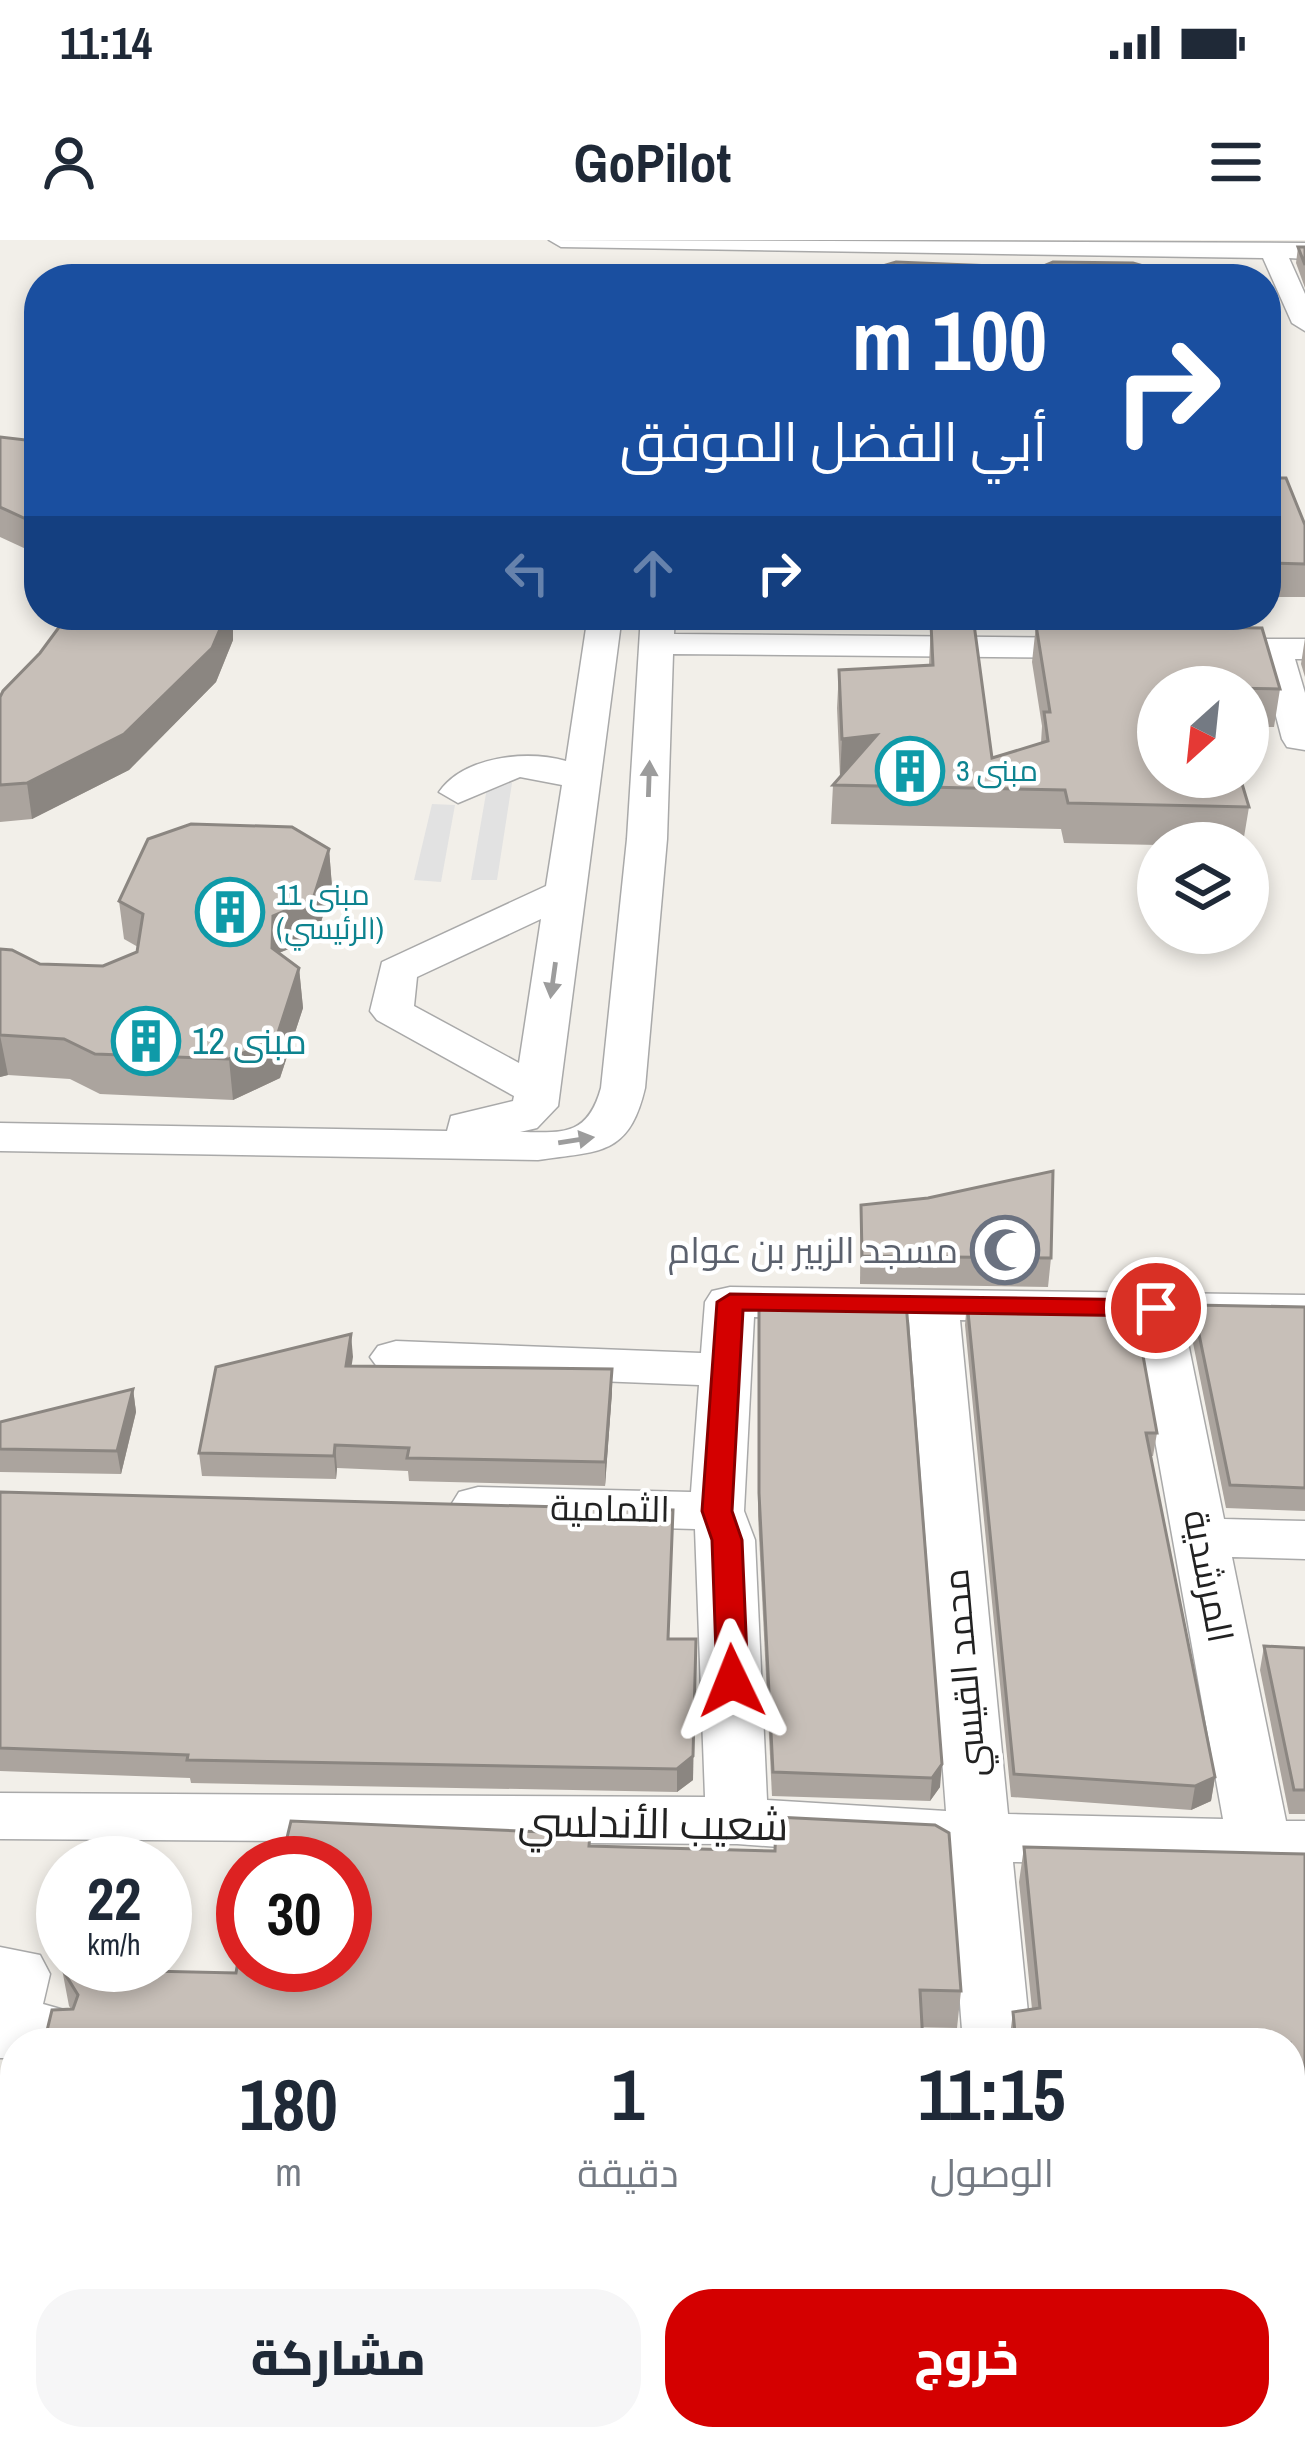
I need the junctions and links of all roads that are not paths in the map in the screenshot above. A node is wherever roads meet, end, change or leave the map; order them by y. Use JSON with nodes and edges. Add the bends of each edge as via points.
{"nodes":[{"id":1,"x":561,"y":240,"type":"edge"},
{"id":2,"x":797,"y":242,"type":"edge"},
{"id":3,"x":1135,"y":244,"type":"edge"},
{"id":4,"x":618,"y":251,"type":"edge"},
{"id":5,"x":1273,"y":251,"type":"junction"},
{"id":6,"x":1305,"y":251,"type":"edge"},
{"id":7,"x":1279,"y":264,"type":"edge"},
{"id":8,"x":1281,"y":269,"type":"edge"},
{"id":9,"x":1305,"y":322,"type":"edge"},
{"id":10,"x":603,"y":630,"type":"edge"},
{"id":11,"x":656,"y":630,"type":"edge"},
{"id":12,"x":1130,"y":630,"type":"edge"},
{"id":13,"x":1155,"y":648,"type":"edge"},
{"id":14,"x":1290,"y":649,"type":"edge"},
{"id":15,"x":1305,"y":739,"type":"edge"},
{"id":16,"x":584,"y":781,"type":"junction"},
{"id":17,"x":458,"y":792,"type":"dead end"},
{"id":18,"x":565,"y":892,"type":"junction"},
{"id":19,"x":539,"y":1087,"type":"junction"},
{"id":20,"x":623,"y":1088,"type":"junction"},
{"id":21,"x":0,"y":1137,"type":"edge"},
{"id":22,"x":292,"y":1144,"type":"junction"},
{"id":23,"x":933,"y":1302,"type":"junction"},
{"id":24,"x":1156,"y":1308,"type":"junction"},
{"id":25,"x":1305,"y":1310,"type":"edge"},
{"id":26,"x":396,"y":1357,"type":"dead end"},
{"id":27,"x":729,"y":1370,"type":"junction"},
{"id":28,"x":430,"y":1504,"type":"edge"},
{"id":29,"x":717,"y":1511,"type":"junction"},
{"id":30,"x":1202,"y":1538,"type":"junction"},
{"id":31,"x":1305,"y":1540,"type":"edge"},
{"id":32,"x":0,"y":1816,"type":"edge"},
{"id":33,"x":737,"y":1821,"type":"junction"},
{"id":34,"x":977,"y":1837,"type":"junction"},
{"id":35,"x":1282,"y":1845,"type":"edge"},
{"id":36,"x":0,"y":1973,"type":"edge"},
{"id":37,"x":3,"y":2028,"type":"edge"},
{"id":38,"x":996,"y":2028,"type":"edge"}],
"edges":[{"from":1,"to":4,"type":"street"},
{"from":2,"to":3,"type":"street"},
{"from":2,"to":4,"type":"street"},
{"from":3,"to":5,"type":"street"},
{"from":5,"to":6,"type":"street"},
{"from":5,"to":7,"type":"street"},
{"from":8,"to":9,"type":"street"},
{"from":10,"to":16,"type":"street"},
{"from":11,"to":12,"type":"street","via":[[1134,648]]},
{"from":20,"to":11,"type":"street","one_way":true,"via":[[647,839]]},
{"from":13,"to":14,"type":"street"},
{"from":14,"to":15,"type":"street"},
{"from":16,"to":17,"type":"street","via":[[530,762]]},
{"from":16,"to":18,"type":"street"},
{"from":18,"to":19,"type":"street","one_way":true},
{"from":18,"to":19,"type":"street","via":[[397,971],[392,1011]]},
{"from":19,"to":20,"type":"street"},
{"from":19,"to":22,"type":"street","via":[[535,1106],[521,1118]]},
{"from":22,"to":20,"type":"street","one_way":true,"via":[[538,1146],[596,1138],[614,1123]]},
{"from":21,"to":22,"type":"street"},
{"from":23,"to":24,"type":"street"},
{"from":23,"to":27,"type":"street","via":[[730,1302]]},
{"from":23,"to":34,"type":"street","name":"محمد القيسي"},
{"from":24,"to":25,"type":"street"},
{"from":24,"to":30,"type":"street","name":"المرشدية"},
{"from":26,"to":27,"type":"street"},
{"from":27,"to":29,"type":"street"},
{"from":28,"to":29,"type":"street","name":"الثمامية"},
{"from":29,"to":33,"type":"street","via":[[727,1540]]},
{"from":30,"to":31,"type":"street"},
{"from":30,"to":35,"type":"street","name":"المرشدية"},
{"from":32,"to":33,"type":"street","name":"شعيب الأندلسي"},
{"from":33,"to":34,"type":"street","name":"شعيب الأندلسي"},
{"from":34,"to":35,"type":"street","name":"شعيب الأندلسي"},
{"from":34,"to":38,"type":"street","name":"محمد القيسي"},
{"from":36,"to":37,"type":"street","via":[[17,1974]]}]}
